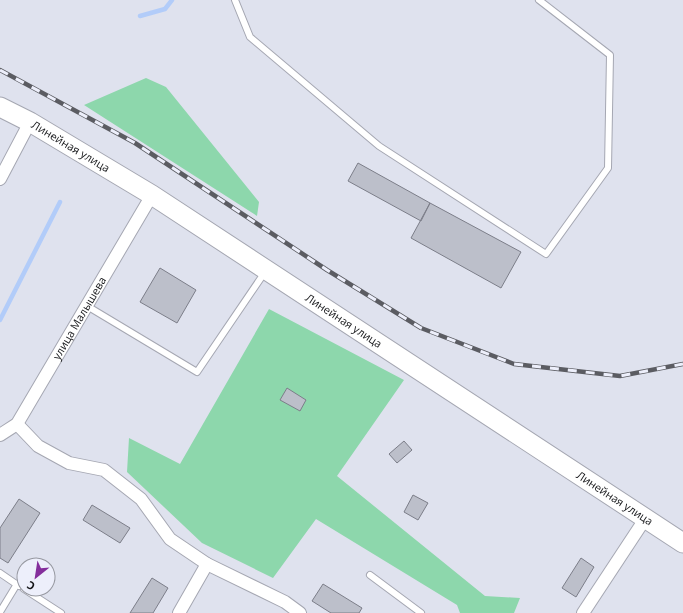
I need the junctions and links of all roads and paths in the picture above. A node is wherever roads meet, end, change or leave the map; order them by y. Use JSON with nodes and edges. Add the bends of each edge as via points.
{"nodes":[{"id":1,"x":236,"y":0,"type":"edge"},
{"id":2,"x":539,"y":0,"type":"edge"},
{"id":3,"x":0,"y":107,"type":"edge"},
{"id":4,"x":30,"y":122,"type":"junction"},
{"id":5,"x":0,"y":179,"type":"edge"},
{"id":6,"x":152,"y":196,"type":"junction"},
{"id":7,"x":266,"y":270,"type":"junction"},
{"id":8,"x":87,"y":306,"type":"junction"},
{"id":9,"x":17,"y":424,"type":"junction"},
{"id":10,"x":0,"y":435,"type":"edge"},
{"id":11,"x":645,"y":519,"type":"junction"},
{"id":12,"x":683,"y":543,"type":"edge"},
{"id":13,"x":207,"y":564,"type":"junction"},
{"id":14,"x":0,"y":573,"type":"edge"},
{"id":15,"x":370,"y":575,"type":"dead end"},
{"id":16,"x":16,"y":583,"type":"edge"},
{"id":17,"x":16,"y":586,"type":"edge"},
{"id":18,"x":34,"y":597,"type":"edge"},
{"id":19,"x":51,"y":610,"type":"edge"},
{"id":20,"x":0,"y":612,"type":"edge"},
{"id":21,"x":61,"y":613,"type":"edge"},
{"id":22,"x":179,"y":613,"type":"edge"},
{"id":23,"x":300,"y":613,"type":"edge"},
{"id":24,"x":421,"y":613,"type":"edge"},
{"id":25,"x":583,"y":613,"type":"edge"}],
"edges":[{"from":1,"to":2,"type":"lane","via":[[250,37],[380,146],[546,254],[608,168],[610,55]]},
{"from":3,"to":4,"type":"main road","name":"Линейная улица"},
{"from":4,"to":5,"type":"street"},
{"from":4,"to":6,"type":"main road","name":"Линейная улица"},
{"from":6,"to":7,"type":"main road","name":"Линейная улица"},
{"from":6,"to":8,"type":"street","name":"улица Малышева"},
{"from":7,"to":8,"type":"lane","via":[[197,372]]},
{"from":7,"to":11,"type":"main road","name":"Линейная улица"},
{"from":8,"to":9,"type":"street","name":"улица Малышева"},
{"from":9,"to":10,"type":"street","name":"улица Малышева"},
{"from":9,"to":13,"type":"street","via":[[38,446],[69,463],[104,470],[141,499],[170,539]]},
{"from":11,"to":12,"type":"main road","name":"Линейная улица"},
{"from":11,"to":25,"type":"street"},
{"from":13,"to":22,"type":"street"},
{"from":13,"to":23,"type":"street","via":[[285,602]]},
{"from":14,"to":16,"type":"lane"},
{"from":15,"to":24,"type":"lane"},
{"from":17,"to":20,"type":"lane"},
{"from":18,"to":19,"type":"lane"},
{"from":19,"to":21,"type":"lane"}]}
